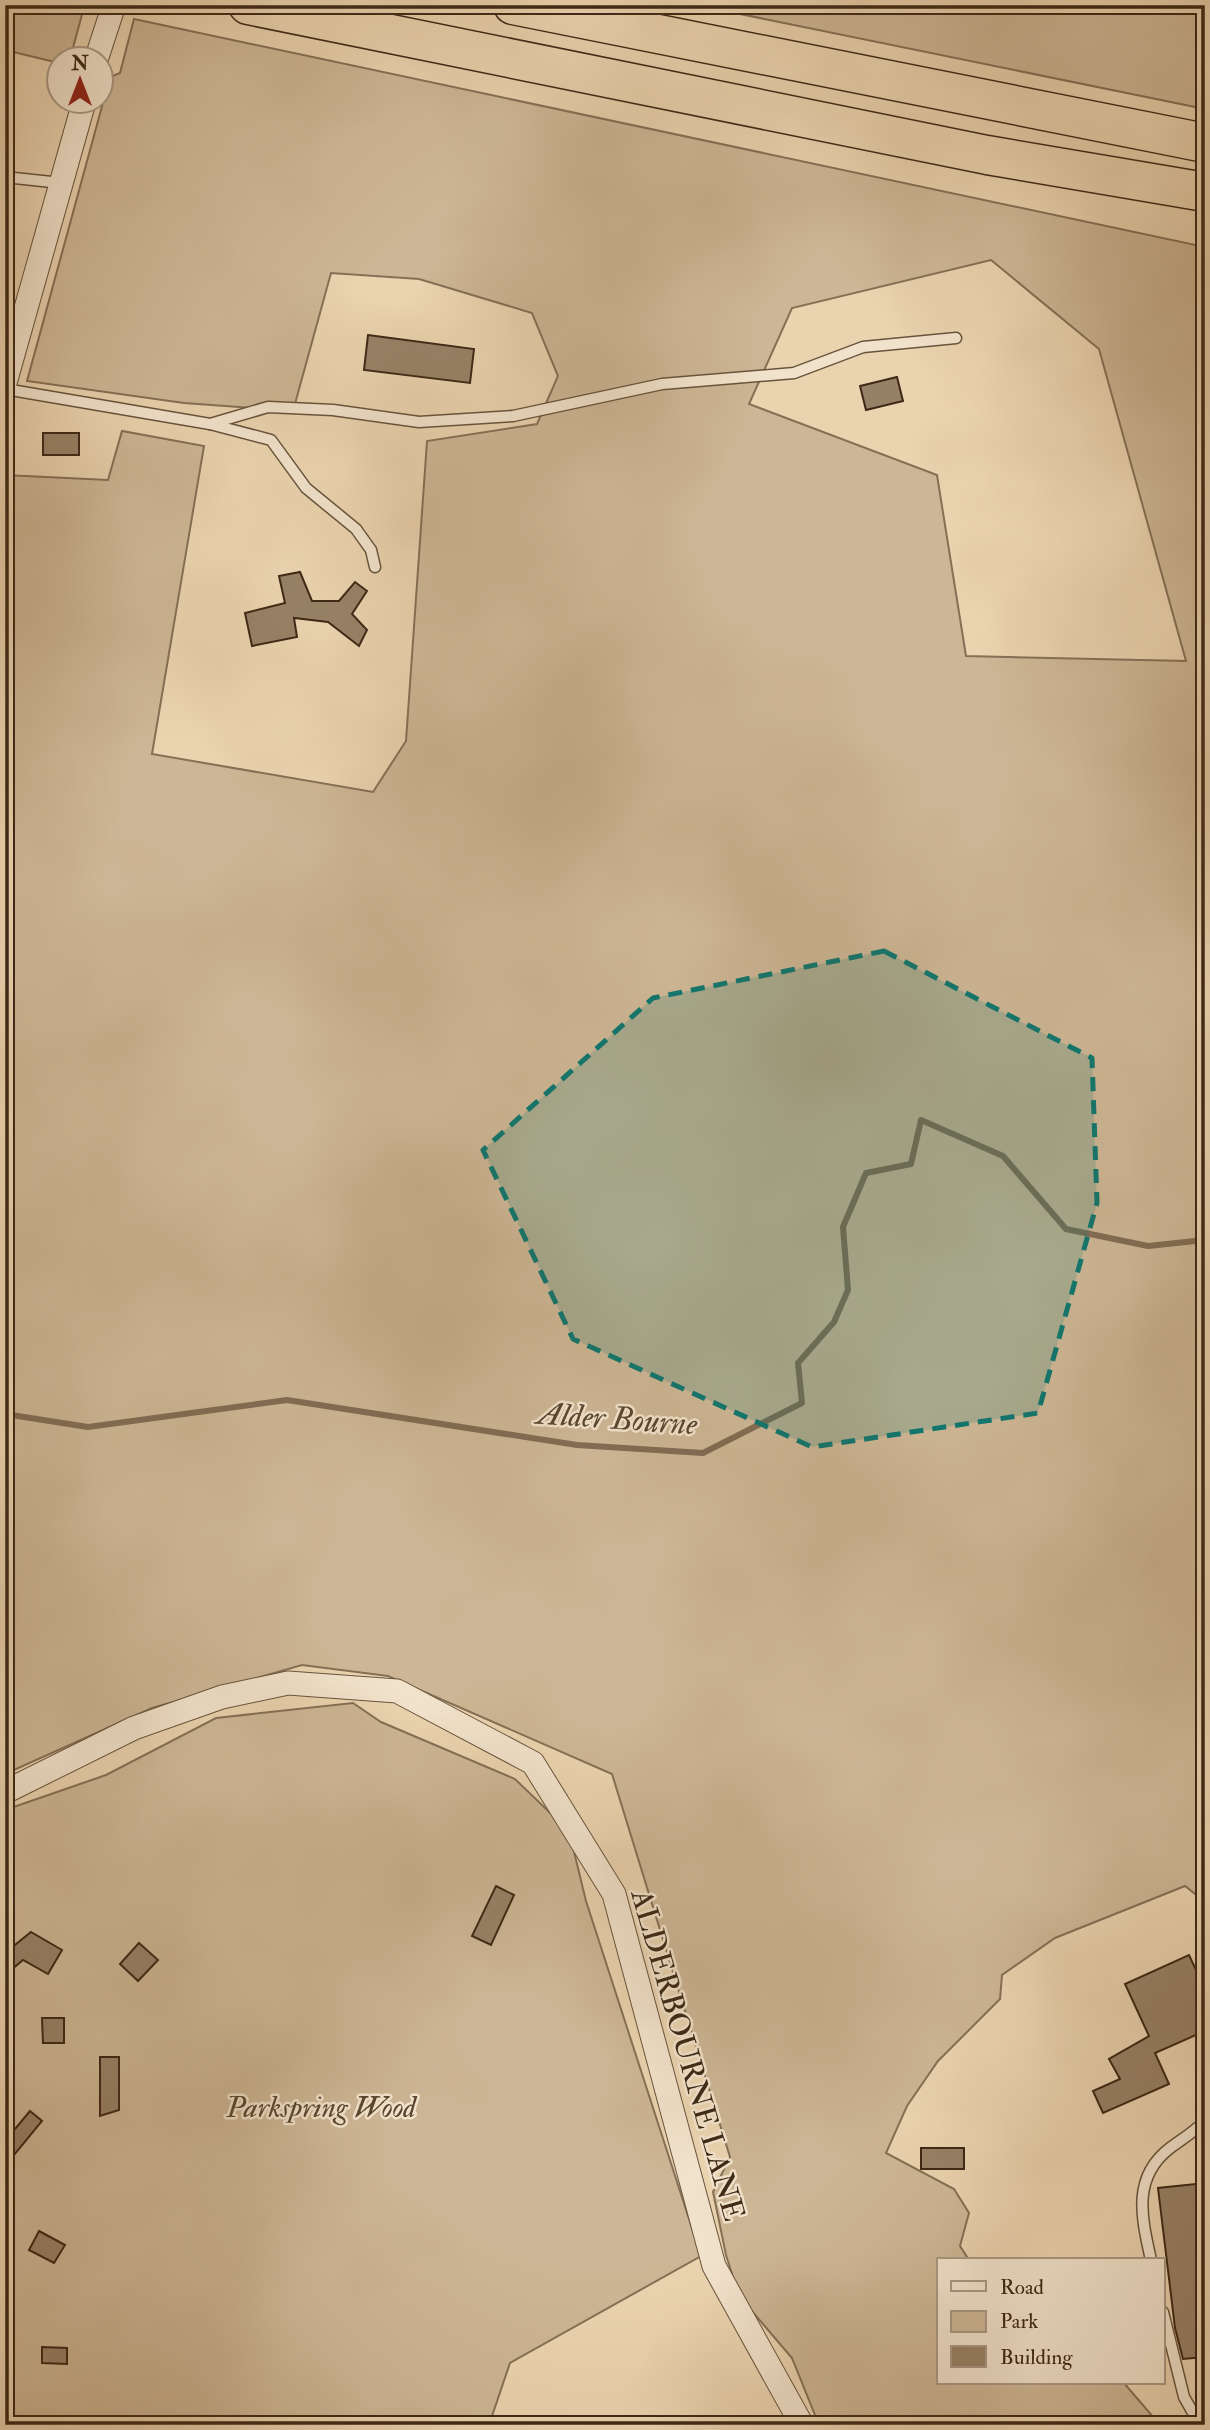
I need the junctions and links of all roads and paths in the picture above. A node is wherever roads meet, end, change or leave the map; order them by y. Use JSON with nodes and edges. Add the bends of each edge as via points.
{"nodes":[{"id":1,"x":114,"y":5,"type":"edge"},
{"id":2,"x":248,"y":5,"type":"edge"},
{"id":3,"x":513,"y":5,"type":"edge"},
{"id":4,"x":100,"y":46,"type":"edge"},
{"id":5,"x":80,"y":116,"type":"edge"},
{"id":6,"x":1205,"y":143,"type":"edge"},
{"id":7,"x":987,"y":155,"type":"junction"},
{"id":8,"x":5,"y":177,"type":"edge"},
{"id":9,"x":61,"y":183,"type":"junction"},
{"id":10,"x":1205,"y":192,"type":"edge"},
{"id":11,"x":1205,"y":218,"type":"edge"},
{"id":12,"x":956,"y":338,"type":"dead end"},
{"id":13,"x":6,"y":377,"type":"edge"},
{"id":14,"x":210,"y":424,"type":"junction"},
{"id":15,"x":375,"y":567,"type":"dead end"},
{"id":16,"x":5,"y":1792,"type":"edge"},
{"id":17,"x":1205,"y":2121,"type":"edge"},
{"id":18,"x":1151,"y":2258,"type":"edge"},
{"id":19,"x":1164,"y":2316,"type":"edge"},
{"id":20,"x":802,"y":2425,"type":"edge"},
{"id":21,"x":1200,"y":2425,"type":"edge"}],
"edges":[{"from":1,"to":4,"type":"street"},
{"from":2,"to":7,"type":"highway"},
{"from":3,"to":6,"type":"highway"},
{"from":5,"to":9,"type":"street"},
{"from":7,"to":10,"type":"highway"},
{"from":7,"to":11,"type":"highway","via":[[1105,194]]},
{"from":8,"to":9,"type":"lane"},
{"from":9,"to":13,"type":"street"},
{"from":12,"to":14,"type":"lane","via":[[863,347],[794,373],[662,383],[513,416],[419,422],[268,407]]},
{"from":13,"to":14,"type":"lane"},
{"from":14,"to":15,"type":"lane","via":[[271,440],[306,488],[356,529],[371,550]]},
{"from":16,"to":20,"type":"street","name":"ALDERBOURNE LANE","via":[[134,1728],[222,1698],[289,1683],[397,1691],[533,1763],[614,1894],[714,2266]]},
{"from":17,"to":18,"type":"lane","via":[[1156,2161],[1145,2179],[1142,2217]]},
{"from":19,"to":21,"type":"lane","via":[[1184,2397]]}]}
